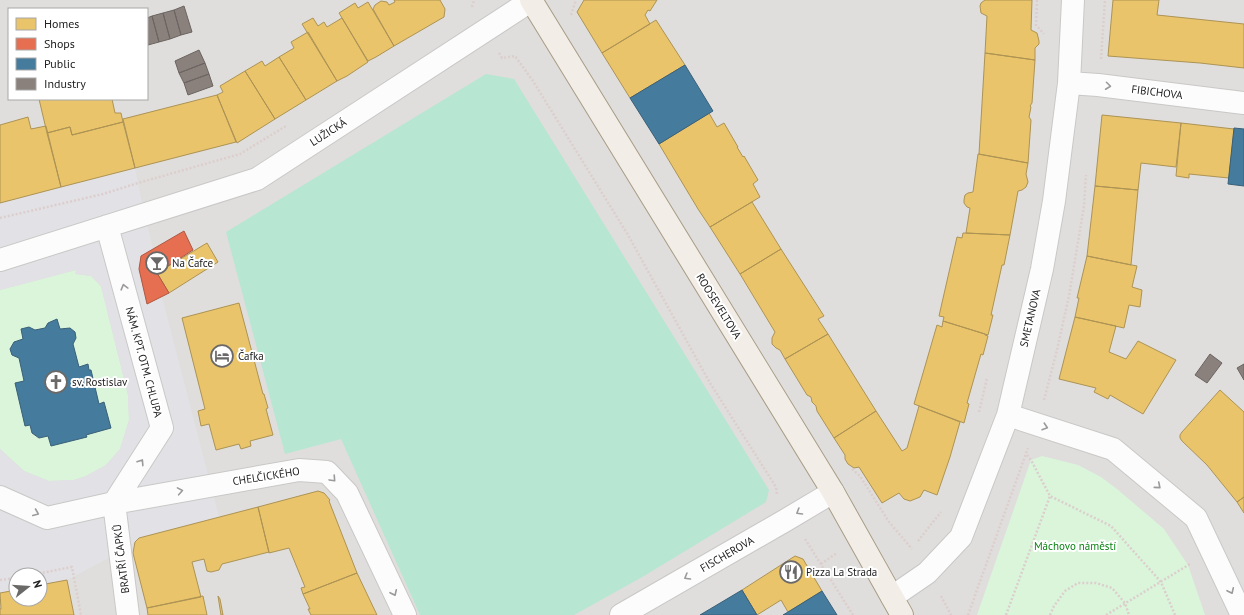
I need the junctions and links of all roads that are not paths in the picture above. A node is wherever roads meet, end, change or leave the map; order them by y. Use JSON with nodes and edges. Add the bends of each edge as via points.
{"nodes":[{"id":1,"x":532,"y":0,"type":"edge"},
{"id":2,"x":1073,"y":0,"type":"edge"},
{"id":3,"x":1069,"y":82,"type":"junction"},
{"id":4,"x":1244,"y":103,"type":"edge"},
{"id":5,"x":107,"y":226,"type":"junction"},
{"id":6,"x":0,"y":260,"type":"edge"},
{"id":7,"x":1008,"y":415,"type":"junction"},
{"id":8,"x":833,"y":492,"type":"junction"},
{"id":9,"x":0,"y":497,"type":"edge"},
{"id":10,"x":114,"y":503,"type":"junction"},
{"id":11,"x":897,"y":606,"type":"edge"},
{"id":12,"x":128,"y":615,"type":"edge"},
{"id":13,"x":405,"y":615,"type":"edge"},
{"id":14,"x":621,"y":615,"type":"edge"},
{"id":15,"x":1242,"y":615,"type":"edge"}],
"edges":[{"from":1,"to":5,"type":"street","name":"LUŽICKÁ","via":[[257,179]]},
{"from":1,"to":8,"type":"main road","name":"ROOSEVELTOVA"},
{"from":2,"to":3,"type":"street","name":"SMETANOVA"},
{"from":3,"to":4,"type":"street","name":"FIBICHOVA","one_way":true},
{"from":3,"to":7,"type":"street","name":"SMETANOVA","via":[[1054,202],[1042,269]]},
{"from":5,"to":6,"type":"street"},
{"from":10,"to":5,"type":"street","name":"NÁM. KPT. OTM. CHLUPA","one_way":true,"via":[[162,428]]},
{"from":7,"to":11,"type":"street","name":"SMETANOVA","via":[[961,537]]},
{"from":7,"to":15,"type":"street","one_way":true,"via":[[1113,449],[1196,518]]},
{"from":8,"to":11,"type":"main road","name":"ROOSEVELTOVA"},
{"from":8,"to":14,"type":"street","name":"FISCHEROVA","one_way":true},
{"from":9,"to":10,"type":"street","one_way":true,"via":[[47,518]]},
{"from":10,"to":12,"type":"street","name":"BRATŘÍ ČAPKŮ"},
{"from":10,"to":13,"type":"street","name":"CHELČICKÉHO","one_way":true,"via":[[299,470],[327,472],[347,493]]}]}
